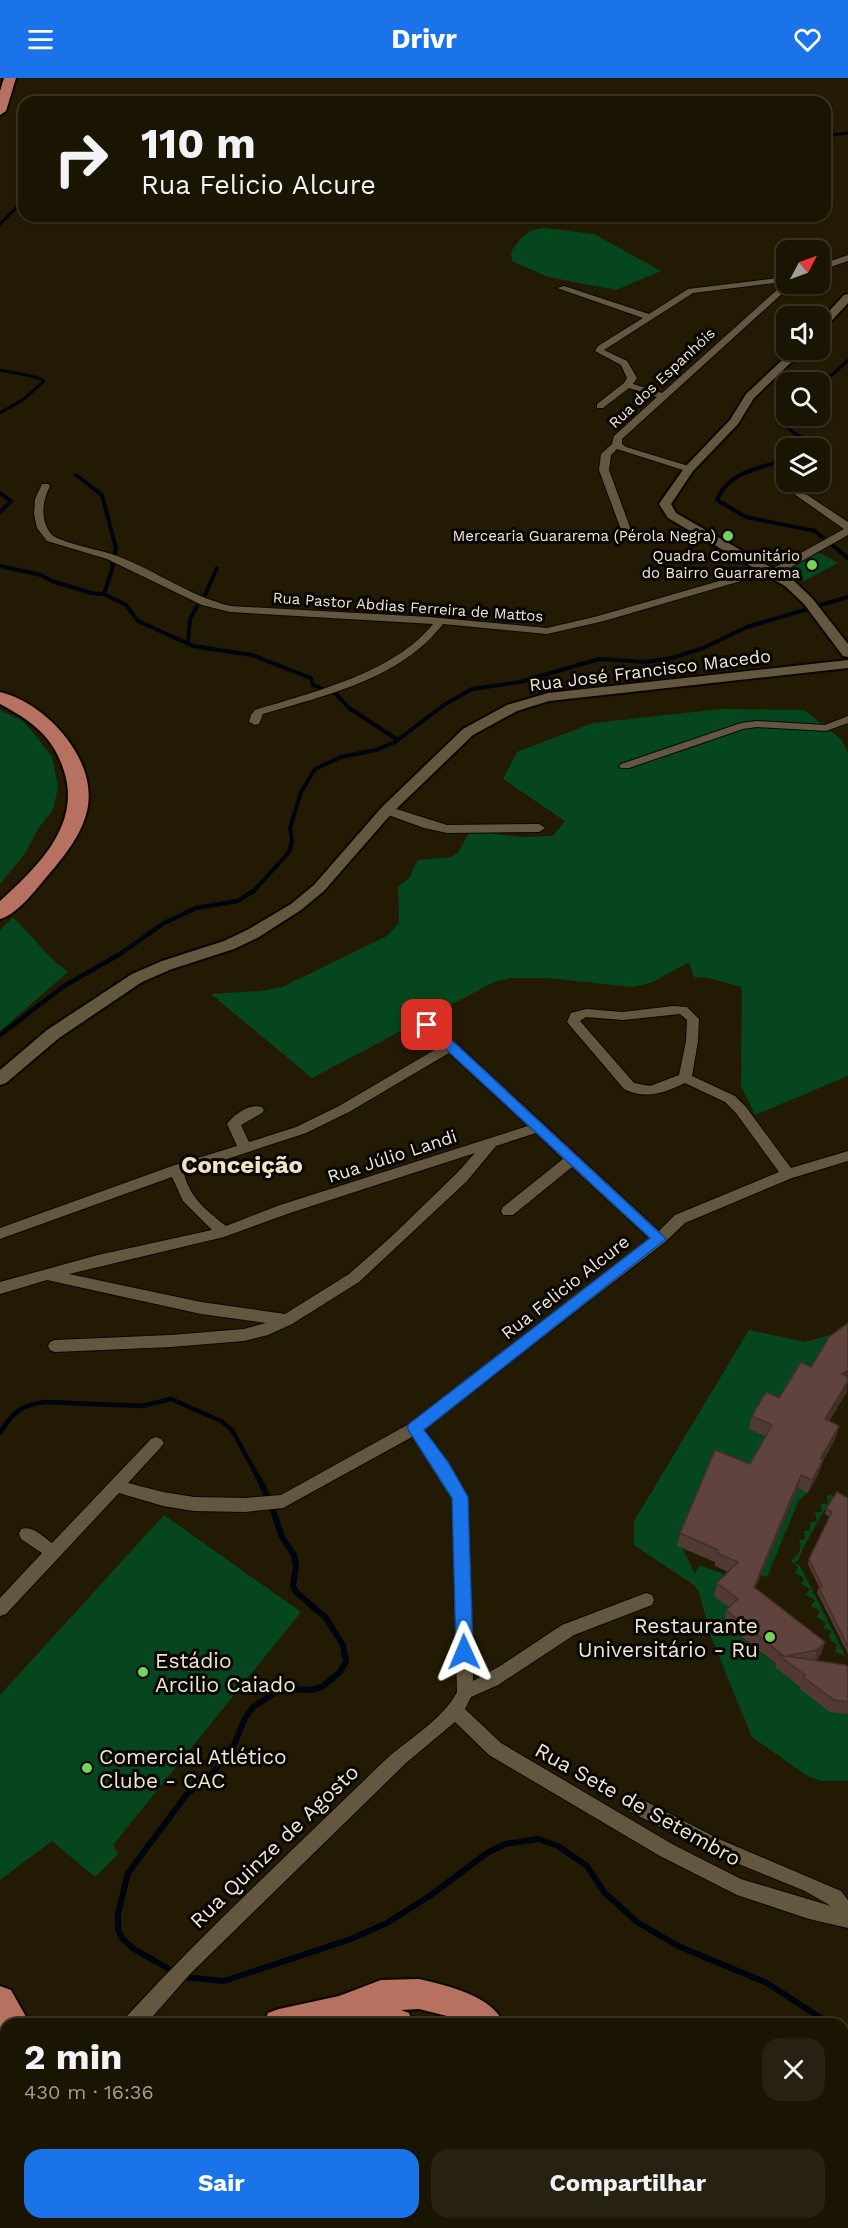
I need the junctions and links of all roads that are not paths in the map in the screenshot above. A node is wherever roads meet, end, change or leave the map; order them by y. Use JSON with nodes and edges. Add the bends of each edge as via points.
{"nodes":[{"id":1,"x":10,"y":78,"type":"edge"},
{"id":2,"x":0,"y":111,"type":"edge"},
{"id":3,"x":848,"y":258,"type":"edge"},
{"id":4,"x":830,"y":264,"type":"edge"},
{"id":5,"x":776,"y":280,"type":"edge"},
{"id":6,"x":561,"y":288,"type":"dead end"},
{"id":7,"x":776,"y":294,"type":"edge"},
{"id":8,"x":848,"y":297,"type":"edge"},
{"id":9,"x":830,"y":316,"type":"edge"},
{"id":10,"x":649,"y":317,"type":"junction"},
{"id":11,"x":788,"y":360,"type":"edge"},
{"id":12,"x":628,"y":385,"type":"junction"},
{"id":13,"x":662,"y":396,"type":"junction"},
{"id":14,"x":600,"y":406,"type":"dead end"},
{"id":15,"x":617,"y":445,"type":"junction"},
{"id":16,"x":689,"y":469,"type":"junction"},
{"id":17,"x":45,"y":486,"type":"dead end"},
{"id":18,"x":797,"y":492,"type":"edge"},
{"id":19,"x":848,"y":527,"type":"edge"},
{"id":20,"x":848,"y":531,"type":"edge"},
{"id":21,"x":627,"y":533,"type":"dead end"},
{"id":22,"x":771,"y":571,"type":"junction"},
{"id":23,"x":440,"y":622,"type":"junction"},
{"id":24,"x":848,"y":653,"type":"edge"},
{"id":25,"x":848,"y":664,"type":"edge"},
{"id":26,"x":0,"y":697,"type":"edge"},
{"id":27,"x":848,"y":719,"type":"edge"},
{"id":28,"x":255,"y":722,"type":"dead end"},
{"id":29,"x":625,"y":766,"type":"dead end"},
{"id":30,"x":387,"y":810,"type":"junction"},
{"id":31,"x":539,"y":828,"type":"dead end"},
{"id":32,"x":0,"y":912,"type":"edge"},
{"id":33,"x":427,"y":1025,"type":"dead end"},
{"id":34,"x":451,"y":1046,"type":"junction"},
{"id":35,"x":685,"y":1078,"type":"junction"},
{"id":36,"x":0,"y":1079,"type":"edge"},
{"id":37,"x":257,"y":1110,"type":"dead end"},
{"id":38,"x":537,"y":1128,"type":"junction"},
{"id":39,"x":491,"y":1143,"type":"junction"},
{"id":40,"x":245,"y":1149,"type":"junction"},
{"id":41,"x":848,"y":1156,"type":"edge"},
{"id":42,"x":572,"y":1160,"type":"junction"},
{"id":43,"x":177,"y":1170,"type":"junction"},
{"id":44,"x":788,"y":1174,"type":"junction"},
{"id":45,"x":508,"y":1211,"type":"dead end"},
{"id":46,"x":224,"y":1232,"type":"junction"},
{"id":47,"x":0,"y":1234,"type":"edge"},
{"id":48,"x":659,"y":1239,"type":"junction"},
{"id":49,"x":46,"y":1274,"type":"junction"},
{"id":50,"x":0,"y":1288,"type":"edge"},
{"id":51,"x":287,"y":1320,"type":"junction"},
{"id":52,"x":55,"y":1346,"type":"dead end"},
{"id":53,"x":414,"y":1428,"type":"junction"},
{"id":54,"x":156,"y":1443,"type":"dead end"},
{"id":55,"x":116,"y":1486,"type":"junction"},
{"id":56,"x":27,"y":1534,"type":"dead end"},
{"id":57,"x":54,"y":1553,"type":"junction"},
{"id":58,"x":646,"y":1600,"type":"dead end"},
{"id":59,"x":0,"y":1609,"type":"edge"},
{"id":60,"x":465,"y":1692,"type":"junction"},
{"id":61,"x":456,"y":1711,"type":"junction"},
{"id":62,"x":633,"y":1804,"type":"dead end"},
{"id":63,"x":848,"y":1917,"type":"edge"},
{"id":64,"x":0,"y":2001,"type":"edge"},
{"id":65,"x":342,"y":2011,"type":"junction"},
{"id":66,"x":11,"y":2018,"type":"edge"},
{"id":67,"x":138,"y":2018,"type":"edge"},
{"id":68,"x":308,"y":2018,"type":"edge"},
{"id":69,"x":372,"y":2018,"type":"edge"},
{"id":70,"x":474,"y":2018,"type":"edge"}],
"edges":[{"from":1,"to":2,"type":"highway"},
{"from":3,"to":4,"type":"street"},
{"from":5,"to":10,"type":"street","via":[[691,291]]},
{"from":6,"to":10,"type":"street"},
{"from":7,"to":13,"type":"street","name":"Rua dos Espanhóis"},
{"from":8,"to":9,"type":"street"},
{"from":10,"to":12,"type":"street","via":[[599,351],[630,368],[632,378]]},
{"from":11,"to":16,"type":"street","via":[[750,396],[727,431]]},
{"from":12,"to":13,"type":"street"},
{"from":12,"to":14,"type":"street"},
{"from":13,"to":15,"type":"street","name":"Rua dos Espanhóis","via":[[617,438]]},
{"from":15,"to":16,"type":"street","name":"Rua dos Espanhóis"},
{"from":15,"to":21,"type":"street","via":[[606,454],[604,470]]},
{"from":16,"to":22,"type":"street","via":[[665,504],[672,515]]},
{"from":17,"to":23,"type":"street","name":"Rua Pastor Abdias Ferreira de Mattos","via":[[38,507],[44,532],[51,539],[111,556],[218,607]]},
{"from":18,"to":19,"type":"street"},
{"from":20,"to":22,"type":"street","name":"Rua Pastor Abdias Ferreira de Mattos"},
{"from":22,"to":23,"type":"street","name":"Rua Pastor Abdias Ferreira de Mattos","via":[[562,630],[526,631]]},
{"from":22,"to":24,"type":"street","via":[[812,606]]},
{"from":23,"to":28,"type":"street","via":[[414,649],[329,691],[259,712]]},
{"from":25,"to":30,"type":"street","name":"Rua José Francisco Macedo","via":[[530,701],[468,732]]},
{"from":26,"to":32,"type":"highway","via":[[31,713],[56,735],[78,780],[78,808],[75,820],[31,883]]},
{"from":27,"to":29,"type":"street","via":[[826,728],[741,726]]},
{"from":30,"to":31,"type":"street","via":[[447,828]]},
{"from":30,"to":36,"type":"street","name":"Rua José Francisco Macedo","via":[[319,888],[296,908],[229,945],[137,978],[53,1034]]},
{"from":33,"to":34,"type":"street"},
{"from":34,"to":38,"type":"street"},
{"from":34,"to":40,"type":"street","via":[[344,1109],[301,1130]]},
{"from":35,"to":35,"type":"street","via":[[693,1019],[683,1010],[623,1016],[586,1012],[575,1017],[573,1022],[638,1092],[646,1093]]},
{"from":35,"to":44,"type":"street","via":[[730,1099]]},
{"from":37,"to":40,"type":"street","via":[[234,1124]]},
{"from":38,"to":39,"type":"street","name":"Rua Júlio Landi"},
{"from":38,"to":42,"type":"street"},
{"from":39,"to":46,"type":"street","name":"Rua Júlio Landi"},
{"from":39,"to":51,"type":"street","via":[[462,1177],[362,1270]]},
{"from":40,"to":43,"type":"street"},
{"from":41,"to":44,"type":"street","name":"Rua Felicio Alcure"},
{"from":42,"to":45,"type":"street"},
{"from":42,"to":48,"type":"street"},
{"from":43,"to":46,"type":"street","via":[[182,1191]]},
{"from":43,"to":47,"type":"street"},
{"from":44,"to":48,"type":"street","name":"Rua Felicio Alcure","via":[[680,1219]]},
{"from":46,"to":49,"type":"street","name":"Rua Júlio Landi"},
{"from":48,"to":53,"type":"street","name":"Rua Felicio Alcure"},
{"from":49,"to":50,"type":"street","name":"Rua Júlio Landi"},
{"from":49,"to":51,"type":"street","via":[[201,1308]]},
{"from":51,"to":52,"type":"street","via":[[244,1335]]},
{"from":53,"to":55,"type":"street","name":"Rua Felicio Alcure","via":[[283,1501],[194,1504]]},
{"from":53,"to":60,"type":"street","via":[[460,1497]]},
{"from":54,"to":55,"type":"street"},
{"from":55,"to":57,"type":"street"},
{"from":56,"to":57,"type":"street"},
{"from":57,"to":59,"type":"street"},
{"from":58,"to":60,"type":"street","via":[[567,1631],[481,1687]]},
{"from":60,"to":61,"type":"street"},
{"from":61,"to":63,"type":"street","name":"Rua Sete de Setembro","via":[[495,1749],[666,1850],[737,1886],[809,1910]]},
{"from":61,"to":67,"type":"street","name":"Rua Quinze de Agosto","via":[[400,1757],[184,1968]]},
{"from":62,"to":63,"type":"street","via":[[713,1845],[835,1897]]},
{"from":64,"to":66,"type":"highway"},
{"from":65,"to":68,"type":"highway"},
{"from":65,"to":69,"type":"highway"},
{"from":65,"to":70,"type":"highway","via":[[381,1995],[420,1994],[453,2002]]}]}
